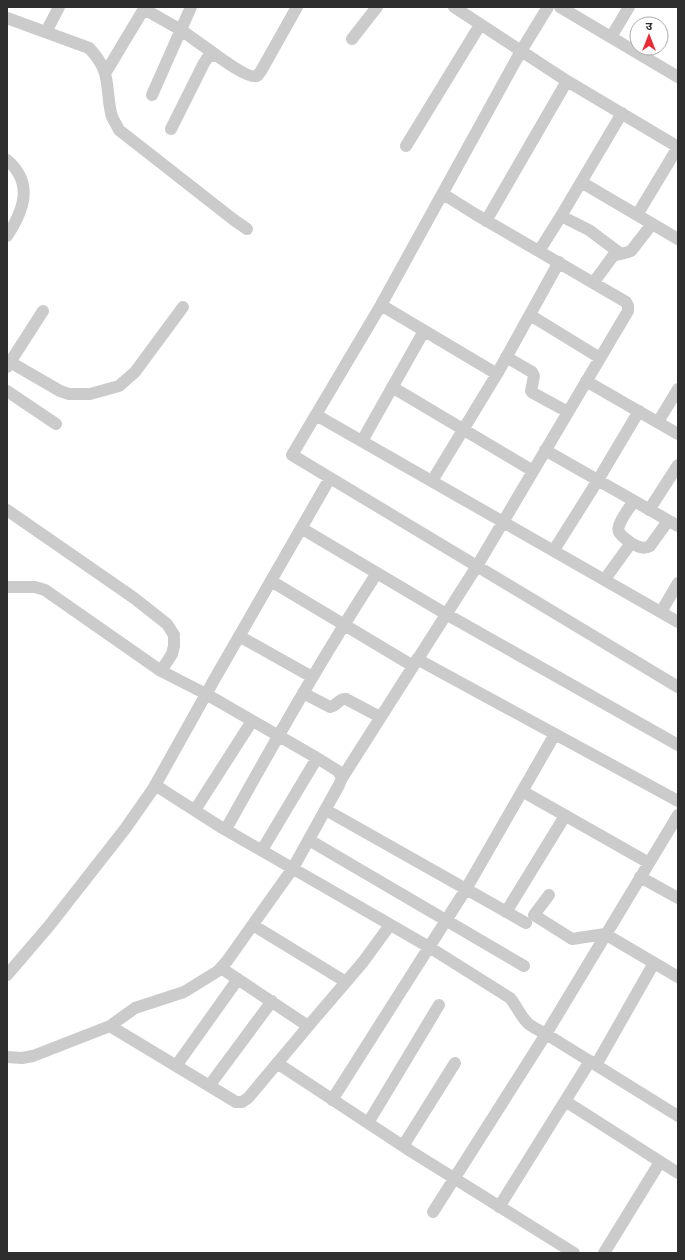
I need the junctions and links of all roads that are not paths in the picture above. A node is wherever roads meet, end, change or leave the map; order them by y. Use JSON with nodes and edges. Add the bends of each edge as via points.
{"nodes":[{"id":1,"x":11,"y":7,"type":"edge"},
{"id":2,"x":59,"y":7,"type":"edge"},
{"id":3,"x":191,"y":7,"type":"edge"},
{"id":4,"x":297,"y":7,"type":"edge"},
{"id":5,"x":377,"y":7,"type":"edge"},
{"id":6,"x":454,"y":7,"type":"edge"},
{"id":7,"x":548,"y":7,"type":"edge"},
{"id":8,"x":560,"y":7,"type":"edge"},
{"id":9,"x":629,"y":7,"type":"edge"},
{"id":10,"x":144,"y":8,"type":"edge"},
{"id":11,"x":7,"y":16,"type":"edge"},
{"id":12,"x":480,"y":25,"type":"junction"},
{"id":13,"x":181,"y":30,"type":"junction"},
{"id":14,"x":46,"y":32,"type":"junction"},
{"id":15,"x":611,"y":37,"type":"junction"},
{"id":16,"x":352,"y":39,"type":"dead end"},
{"id":17,"x":522,"y":51,"type":"junction"},
{"id":18,"x":216,"y":56,"type":"junction"},
{"id":19,"x":106,"y":72,"type":"junction"},
{"id":20,"x":678,"y":77,"type":"edge"},
{"id":21,"x":567,"y":81,"type":"junction"},
{"id":22,"x":152,"y":96,"type":"dead end"},
{"id":23,"x":622,"y":113,"type":"junction"},
{"id":24,"x":172,"y":129,"type":"dead end"},
{"id":25,"x":406,"y":146,"type":"dead end"},
{"id":26,"x":678,"y":147,"type":"edge"},
{"id":27,"x":7,"y":160,"type":"edge"},
{"id":28,"x":581,"y":182,"type":"junction"},
{"id":29,"x":443,"y":194,"type":"junction"},
{"id":30,"x":637,"y":215,"type":"junction"},
{"id":31,"x":561,"y":216,"type":"junction"},
{"id":32,"x":486,"y":221,"type":"junction"},
{"id":33,"x":652,"y":224,"type":"junction"},
{"id":34,"x":247,"y":229,"type":"dead end"},
{"id":35,"x":7,"y":236,"type":"edge"},
{"id":36,"x":678,"y":239,"type":"edge"},
{"id":37,"x":539,"y":251,"type":"junction"},
{"id":38,"x":621,"y":254,"type":"junction"},
{"id":39,"x":559,"y":262,"type":"junction"},
{"id":40,"x":594,"y":282,"type":"junction"},
{"id":41,"x":381,"y":305,"type":"junction"},
{"id":42,"x":183,"y":307,"type":"dead end"},
{"id":43,"x":43,"y":311,"type":"dead end"},
{"id":44,"x":530,"y":315,"type":"junction"},
{"id":45,"x":424,"y":331,"type":"junction"},
{"id":46,"x":506,"y":357,"type":"junction"},
{"id":47,"x":600,"y":358,"type":"junction"},
{"id":48,"x":9,"y":365,"type":"edge"},
{"id":49,"x":497,"y":374,"type":"junction"},
{"id":50,"x":586,"y":380,"type":"junction"},
{"id":51,"x":392,"y":387,"type":"junction"},
{"id":52,"x":678,"y":389,"type":"edge"},
{"id":53,"x":7,"y":391,"type":"edge"},
{"id":54,"x":639,"y":411,"type":"junction"},
{"id":55,"x":568,"y":412,"type":"junction"},
{"id":56,"x":316,"y":415,"type":"junction"},
{"id":57,"x":658,"y":422,"type":"junction"},
{"id":58,"x":56,"y":424,"type":"dead end"},
{"id":59,"x":463,"y":430,"type":"junction"},
{"id":60,"x":678,"y":434,"type":"edge"},
{"id":61,"x":362,"y":441,"type":"junction"},
{"id":62,"x":545,"y":450,"type":"junction"},
{"id":63,"x":678,"y":465,"type":"edge"},
{"id":64,"x":532,"y":471,"type":"junction"},
{"id":65,"x":330,"y":478,"type":"junction"},
{"id":66,"x":432,"y":480,"type":"junction"},
{"id":67,"x":598,"y":480,"type":"junction"},
{"id":68,"x":634,"y":501,"type":"junction"},
{"id":69,"x":7,"y":510,"type":"edge"},
{"id":70,"x":649,"y":510,"type":"junction"},
{"id":71,"x":503,"y":521,"type":"junction"},
{"id":72,"x":673,"y":523,"type":"edge"},
{"id":73,"x":301,"y":528,"type":"junction"},
{"id":74,"x":631,"y":543,"type":"junction"},
{"id":75,"x":554,"y":550,"type":"junction"},
{"id":76,"x":476,"y":566,"type":"junction"},
{"id":77,"x":377,"y":573,"type":"junction"},
{"id":78,"x":605,"y":579,"type":"junction"},
{"id":79,"x":271,"y":581,"type":"junction"},
{"id":80,"x":678,"y":583,"type":"edge"},
{"id":81,"x":7,"y":587,"type":"edge"},
{"id":82,"x":661,"y":612,"type":"junction"},
{"id":83,"x":446,"y":614,"type":"junction"},
{"id":84,"x":678,"y":622,"type":"edge"},
{"id":85,"x":344,"y":624,"type":"junction"},
{"id":86,"x":239,"y":636,"type":"junction"},
{"id":87,"x":415,"y":662,"type":"junction"},
{"id":88,"x":161,"y":671,"type":"junction"},
{"id":89,"x":312,"y":677,"type":"junction"},
{"id":90,"x":678,"y":688,"type":"edge"},
{"id":91,"x":303,"y":693,"type":"junction"},
{"id":92,"x":206,"y":694,"type":"junction"},
{"id":93,"x":380,"y":717,"type":"junction"},
{"id":94,"x":252,"y":720,"type":"junction"},
{"id":95,"x":555,"y":734,"type":"junction"},
{"id":96,"x":278,"y":736,"type":"junction"},
{"id":97,"x":678,"y":745,"type":"edge"},
{"id":98,"x":316,"y":758,"type":"junction"},
{"id":99,"x":342,"y":778,"type":"junction"},
{"id":100,"x":155,"y":785,"type":"junction"},
{"id":101,"x":522,"y":791,"type":"junction"},
{"id":102,"x":678,"y":801,"type":"edge"},
{"id":103,"x":196,"y":810,"type":"junction"},
{"id":104,"x":326,"y":810,"type":"junction"},
{"id":105,"x":678,"y":815,"type":"edge"},
{"id":106,"x":565,"y":816,"type":"junction"},
{"id":107,"x":226,"y":829,"type":"junction"},
{"id":108,"x":309,"y":840,"type":"junction"},
{"id":109,"x":262,"y":850,"type":"junction"},
{"id":110,"x":649,"y":863,"type":"junction"},
{"id":111,"x":293,"y":868,"type":"junction"},
{"id":112,"x":640,"y":878,"type":"junction"},
{"id":113,"x":466,"y":889,"type":"junction"},
{"id":114,"x":549,"y":895,"type":"dead end"},
{"id":115,"x":678,"y":898,"type":"edge"},
{"id":116,"x":506,"y":912,"type":"junction"},
{"id":117,"x":446,"y":919,"type":"junction"},
{"id":118,"x":526,"y":923,"type":"dead end"},
{"id":119,"x":254,"y":925,"type":"junction"},
{"id":120,"x":390,"y":925,"type":"junction"},
{"id":121,"x":606,"y":935,"type":"junction"},
{"id":122,"x":429,"y":947,"type":"junction"},
{"id":123,"x":654,"y":963,"type":"junction"},
{"id":124,"x":524,"y":966,"type":"dead end"},
{"id":125,"x":221,"y":968,"type":"junction"},
{"id":126,"x":7,"y":975,"type":"edge"},
{"id":127,"x":678,"y":977,"type":"edge"},
{"id":128,"x":238,"y":979,"type":"junction"},
{"id":129,"x":346,"y":982,"type":"junction"},
{"id":130,"x":272,"y":1002,"type":"junction"},
{"id":131,"x":439,"y":1005,"type":"dead end"},
{"id":132,"x":110,"y":1026,"type":"junction"},
{"id":133,"x":308,"y":1026,"type":"junction"},
{"id":134,"x":546,"y":1034,"type":"junction"},
{"id":135,"x":7,"y":1057,"type":"edge"},
{"id":136,"x":277,"y":1063,"type":"junction"},
{"id":137,"x":455,"y":1063,"type":"dead end"},
{"id":138,"x":593,"y":1063,"type":"junction"},
{"id":139,"x":176,"y":1066,"type":"junction"},
{"id":140,"x":209,"y":1086,"type":"junction"},
{"id":141,"x":332,"y":1100,"type":"junction"},
{"id":142,"x":565,"y":1101,"type":"junction"},
{"id":143,"x":678,"y":1116,"type":"edge"},
{"id":144,"x":368,"y":1123,"type":"junction"},
{"id":145,"x":403,"y":1146,"type":"junction"},
{"id":146,"x":660,"y":1162,"type":"junction"},
{"id":147,"x":678,"y":1173,"type":"edge"},
{"id":148,"x":454,"y":1179,"type":"junction"},
{"id":149,"x":499,"y":1207,"type":"junction"},
{"id":150,"x":433,"y":1212,"type":"dead end"},
{"id":151,"x":574,"y":1253,"type":"edge"},
{"id":152,"x":604,"y":1253,"type":"edge"}],
"edges":[{"from":1,"to":11,"type":"street"},
{"from":2,"to":14,"type":"street"},
{"from":3,"to":13,"type":"street"},
{"from":4,"to":18,"type":"street","via":[[257,76],[244,73]]},
{"from":5,"to":16,"type":"street"},
{"from":6,"to":12,"type":"street"},
{"from":7,"to":17,"type":"street"},
{"from":8,"to":15,"type":"street"},
{"from":9,"to":15,"type":"street"},
{"from":10,"to":13,"type":"street"},
{"from":10,"to":19,"type":"street"},
{"from":11,"to":14,"type":"street"},
{"from":12,"to":17,"type":"street"},
{"from":12,"to":25,"type":"street"},
{"from":13,"to":18,"type":"street"},
{"from":13,"to":22,"type":"street"},
{"from":14,"to":19,"type":"street","via":[[89,48],[98,57]]},
{"from":15,"to":20,"type":"street"},
{"from":17,"to":21,"type":"street"},
{"from":17,"to":29,"type":"street"},
{"from":18,"to":24,"type":"street","via":[[208,57],[204,62]]},
{"from":19,"to":34,"type":"street","via":[[111,114],[119,130]]},
{"from":21,"to":23,"type":"street"},
{"from":21,"to":32,"type":"street"},
{"from":23,"to":26,"type":"street"},
{"from":23,"to":28,"type":"street"},
{"from":26,"to":30,"type":"street"},
{"from":27,"to":35,"type":"street","via":[[15,166],[23,182],[23,200],[16,222]]},
{"from":28,"to":30,"type":"street"},
{"from":28,"to":31,"type":"street"},
{"from":29,"to":32,"type":"street"},
{"from":29,"to":41,"type":"street"},
{"from":30,"to":33,"type":"street"},
{"from":31,"to":37,"type":"street"},
{"from":31,"to":38,"type":"street","via":[[589,230]]},
{"from":32,"to":37,"type":"street"},
{"from":33,"to":36,"type":"street"},
{"from":33,"to":38,"type":"street","via":[[632,251]]},
{"from":37,"to":39,"type":"street"},
{"from":38,"to":40,"type":"street","via":[[612,256]]},
{"from":39,"to":40,"type":"street"},
{"from":39,"to":44,"type":"street"},
{"from":40,"to":47,"type":"street","via":[[626,302],[628,306],[628,311]]},
{"from":41,"to":45,"type":"street"},
{"from":41,"to":56,"type":"street"},
{"from":42,"to":48,"type":"street","via":[[135,372],[119,386],[90,394],[69,394]]},
{"from":43,"to":48,"type":"street"},
{"from":44,"to":46,"type":"street"},
{"from":44,"to":47,"type":"street"},
{"from":45,"to":49,"type":"street"},
{"from":45,"to":51,"type":"street"},
{"from":46,"to":49,"type":"street"},
{"from":46,"to":55,"type":"street","via":[[532,372],[533,393]]},
{"from":47,"to":50,"type":"street"},
{"from":49,"to":59,"type":"street"},
{"from":50,"to":54,"type":"street"},
{"from":50,"to":55,"type":"street"},
{"from":51,"to":59,"type":"street"},
{"from":51,"to":61,"type":"street"},
{"from":52,"to":57,"type":"street"},
{"from":53,"to":58,"type":"street"},
{"from":54,"to":57,"type":"street"},
{"from":54,"to":67,"type":"street"},
{"from":55,"to":62,"type":"street"},
{"from":56,"to":61,"type":"street"},
{"from":56,"to":65,"type":"street","via":[[292,455]]},
{"from":57,"to":60,"type":"street"},
{"from":59,"to":64,"type":"street"},
{"from":59,"to":66,"type":"street"},
{"from":61,"to":66,"type":"street"},
{"from":62,"to":64,"type":"street"},
{"from":62,"to":67,"type":"street"},
{"from":63,"to":70,"type":"street"},
{"from":64,"to":71,"type":"street"},
{"from":65,"to":73,"type":"street"},
{"from":65,"to":76,"type":"street"},
{"from":66,"to":71,"type":"street"},
{"from":67,"to":68,"type":"street"},
{"from":67,"to":75,"type":"street"},
{"from":68,"to":70,"type":"street"},
{"from":68,"to":74,"type":"street","via":[[618,529]]},
{"from":69,"to":88,"type":"street","via":[[134,598],[167,624],[174,635],[174,646]]},
{"from":70,"to":72,"type":"street"},
{"from":71,"to":75,"type":"street"},
{"from":71,"to":76,"type":"street"},
{"from":72,"to":74,"type":"street","via":[[650,546],[640,548]]},
{"from":73,"to":77,"type":"street"},
{"from":73,"to":79,"type":"street"},
{"from":74,"to":78,"type":"street"},
{"from":75,"to":78,"type":"street"},
{"from":76,"to":83,"type":"street"},
{"from":76,"to":90,"type":"street"},
{"from":77,"to":83,"type":"street"},
{"from":77,"to":85,"type":"street"},
{"from":78,"to":82,"type":"street"},
{"from":79,"to":85,"type":"street"},
{"from":79,"to":86,"type":"street"},
{"from":80,"to":82,"type":"street"},
{"from":81,"to":88,"type":"street","via":[[35,587],[45,590]]},
{"from":82,"to":84,"type":"street"},
{"from":83,"to":87,"type":"street"},
{"from":83,"to":97,"type":"street"},
{"from":85,"to":87,"type":"street"},
{"from":85,"to":89,"type":"street"},
{"from":86,"to":89,"type":"street"},
{"from":86,"to":92,"type":"street"},
{"from":87,"to":93,"type":"street"},
{"from":87,"to":95,"type":"street"},
{"from":88,"to":92,"type":"street"},
{"from":89,"to":91,"type":"street"},
{"from":91,"to":93,"type":"street","via":[[330,707],[346,699]]},
{"from":91,"to":96,"type":"street"},
{"from":92,"to":94,"type":"street"},
{"from":92,"to":100,"type":"street"},
{"from":93,"to":99,"type":"street"},
{"from":94,"to":96,"type":"street"},
{"from":94,"to":103,"type":"street"},
{"from":95,"to":101,"type":"street"},
{"from":95,"to":102,"type":"street"},
{"from":96,"to":98,"type":"street"},
{"from":96,"to":107,"type":"street"},
{"from":98,"to":99,"type":"street","via":[[338,771]]},
{"from":98,"to":109,"type":"street"},
{"from":99,"to":104,"type":"street"},
{"from":100,"to":103,"type":"street"},
{"from":100,"to":126,"type":"street","via":[[116,842]]},
{"from":101,"to":106,"type":"street"},
{"from":101,"to":113,"type":"street"},
{"from":103,"to":107,"type":"street"},
{"from":104,"to":108,"type":"street"},
{"from":104,"to":113,"type":"street"},
{"from":105,"to":110,"type":"street"},
{"from":106,"to":110,"type":"street"},
{"from":106,"to":116,"type":"street"},
{"from":107,"to":109,"type":"street"},
{"from":108,"to":111,"type":"street"},
{"from":108,"to":117,"type":"street"},
{"from":109,"to":111,"type":"street"},
{"from":110,"to":112,"type":"street"},
{"from":111,"to":119,"type":"street"},
{"from":111,"to":120,"type":"street"},
{"from":112,"to":115,"type":"street"},
{"from":112,"to":121,"type":"street"},
{"from":113,"to":116,"type":"street"},
{"from":113,"to":117,"type":"street"},
{"from":114,"to":121,"type":"street","via":[[534,915],[572,939]]},
{"from":116,"to":118,"type":"street"},
{"from":117,"to":122,"type":"street"},
{"from":117,"to":124,"type":"street"},
{"from":119,"to":125,"type":"street"},
{"from":119,"to":129,"type":"street"},
{"from":120,"to":122,"type":"street"},
{"from":120,"to":129,"type":"street"},
{"from":121,"to":123,"type":"street"},
{"from":121,"to":134,"type":"street"},
{"from":122,"to":134,"type":"street","via":[[510,998],[524,1020]]},
{"from":122,"to":141,"type":"street"},
{"from":123,"to":127,"type":"street"},
{"from":123,"to":138,"type":"street"},
{"from":125,"to":128,"type":"street"},
{"from":125,"to":132,"type":"street","via":[[184,992],[135,1008]]},
{"from":128,"to":130,"type":"street"},
{"from":128,"to":139,"type":"street"},
{"from":129,"to":133,"type":"street"},
{"from":130,"to":133,"type":"street"},
{"from":130,"to":140,"type":"street"},
{"from":131,"to":144,"type":"street"},
{"from":132,"to":135,"type":"street","via":[[33,1056]]},
{"from":132,"to":139,"type":"street"},
{"from":133,"to":136,"type":"street"},
{"from":134,"to":138,"type":"street"},
{"from":134,"to":148,"type":"street"},
{"from":136,"to":140,"type":"street","via":[[242,1102],[236,1102]]},
{"from":136,"to":141,"type":"street"},
{"from":137,"to":145,"type":"street"},
{"from":138,"to":142,"type":"street"},
{"from":138,"to":143,"type":"street"},
{"from":139,"to":140,"type":"street"},
{"from":141,"to":144,"type":"street"},
{"from":142,"to":146,"type":"street"},
{"from":142,"to":149,"type":"street"},
{"from":144,"to":145,"type":"street"},
{"from":145,"to":148,"type":"street"},
{"from":146,"to":147,"type":"street"},
{"from":146,"to":152,"type":"street"},
{"from":148,"to":149,"type":"street"},
{"from":148,"to":150,"type":"street"},
{"from":149,"to":151,"type":"street"}]}
